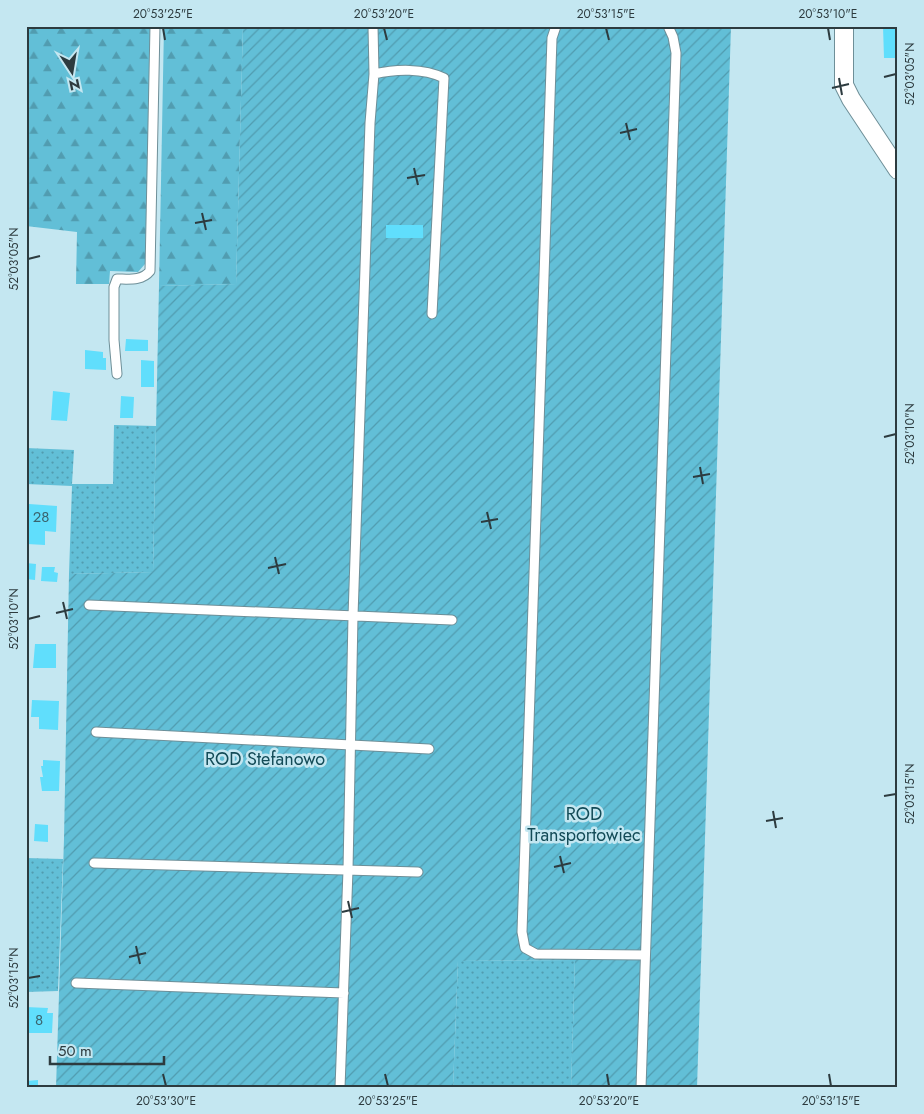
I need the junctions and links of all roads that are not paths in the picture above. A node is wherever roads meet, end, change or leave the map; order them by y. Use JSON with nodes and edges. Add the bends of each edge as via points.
{"nodes":[{"id":1,"x":155,"y":26,"type":"edge"},
{"id":2,"x":373,"y":26,"type":"edge"},
{"id":3,"x":556,"y":26,"type":"edge"},
{"id":4,"x":668,"y":26,"type":"edge"},
{"id":5,"x":844,"y":26,"type":"edge"},
{"id":6,"x":374,"y":74,"type":"junction"},
{"id":7,"x":898,"y":170,"type":"edge"},
{"id":8,"x":432,"y":314,"type":"dead end"},
{"id":9,"x":117,"y":374,"type":"dead end"},
{"id":10,"x":89,"y":605,"type":"dead end"},
{"id":11,"x":352,"y":616,"type":"junction"},
{"id":12,"x":452,"y":620,"type":"dead end"},
{"id":13,"x":96,"y":732,"type":"dead end"},
{"id":14,"x":351,"y":745,"type":"junction"},
{"id":15,"x":429,"y":750,"type":"dead end"},
{"id":16,"x":94,"y":862,"type":"dead end"},
{"id":17,"x":348,"y":870,"type":"junction"},
{"id":18,"x":418,"y":872,"type":"dead end"},
{"id":19,"x":645,"y":955,"type":"junction"},
{"id":20,"x":76,"y":983,"type":"dead end"},
{"id":21,"x":344,"y":993,"type":"junction"},
{"id":22,"x":340,"y":1088,"type":"edge"},
{"id":23,"x":641,"y":1088,"type":"edge"}],
"edges":[{"from":1,"to":9,"type":"lane","via":[[150,271],[146,277],[117,279],[114,287]]},
{"from":2,"to":6,"type":"lane"},
{"from":3,"to":19,"type":"lane","via":[[552,38],[522,932],[525,948],[536,954]]},
{"from":4,"to":19,"type":"lane","via":[[676,53]]},
{"from":5,"to":7,"type":"street","via":[[844,85]]},
{"from":6,"to":8,"type":"lane","via":[[393,70],[444,78]]},
{"from":6,"to":11,"type":"lane"},
{"from":10,"to":11,"type":"lane"},
{"from":11,"to":12,"type":"lane"},
{"from":11,"to":14,"type":"lane"},
{"from":13,"to":14,"type":"lane"},
{"from":14,"to":15,"type":"lane"},
{"from":14,"to":17,"type":"lane"},
{"from":16,"to":17,"type":"lane"},
{"from":17,"to":18,"type":"lane"},
{"from":17,"to":21,"type":"lane"},
{"from":19,"to":23,"type":"lane"},
{"from":20,"to":21,"type":"lane"},
{"from":21,"to":22,"type":"lane"}]}
